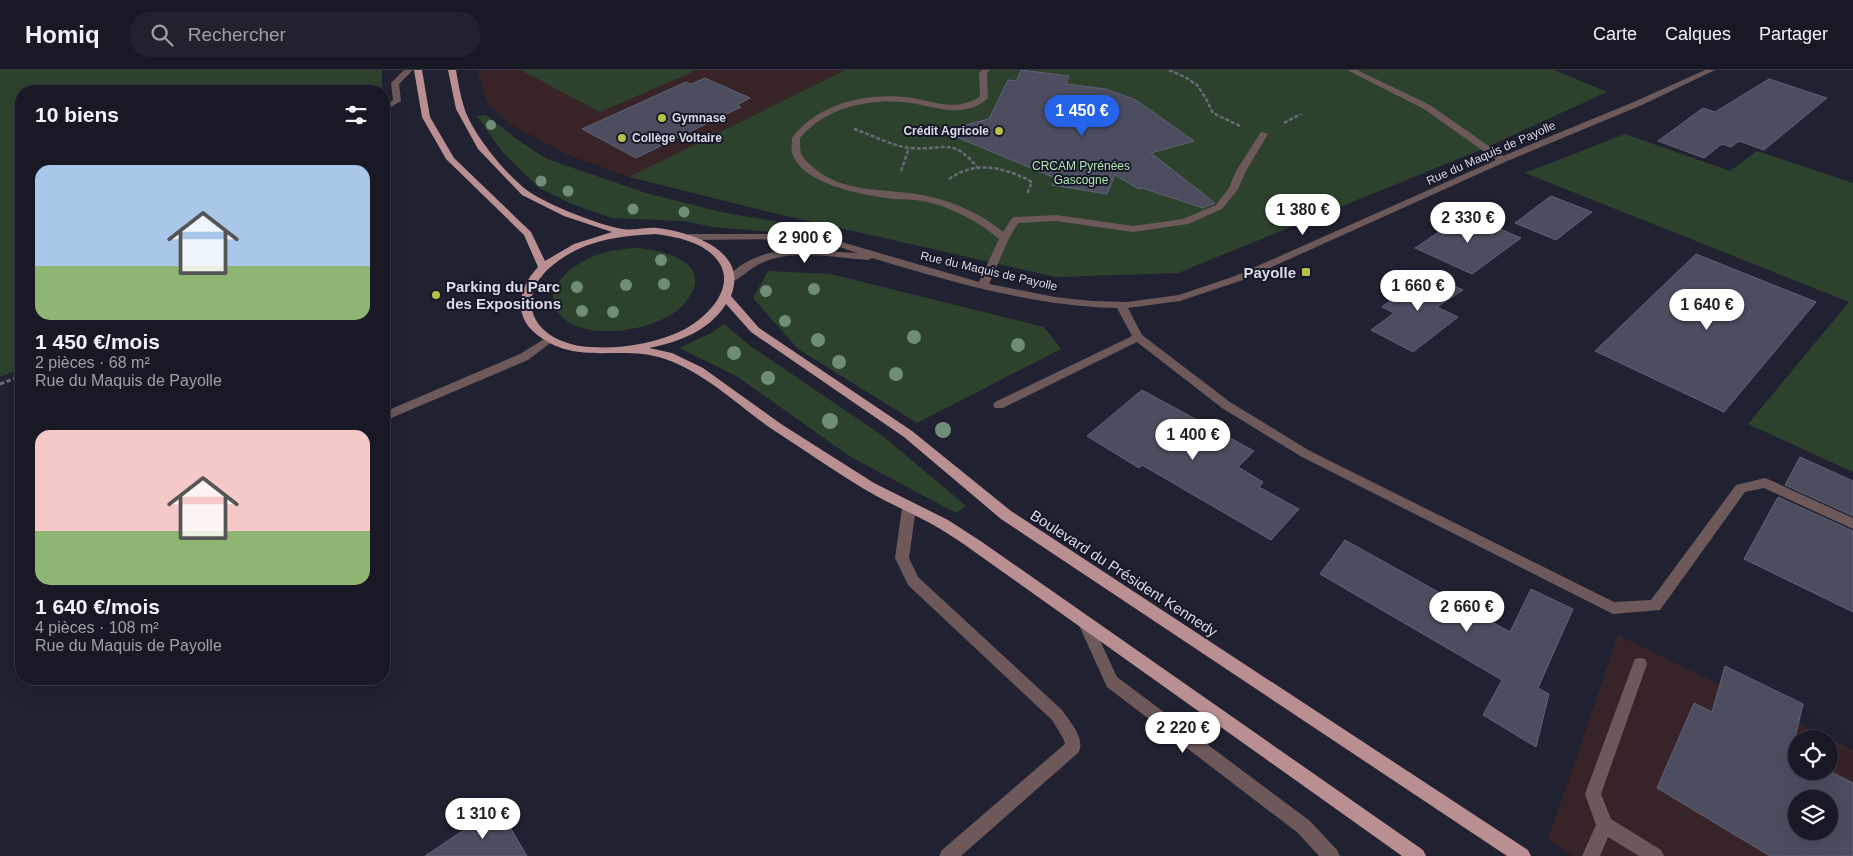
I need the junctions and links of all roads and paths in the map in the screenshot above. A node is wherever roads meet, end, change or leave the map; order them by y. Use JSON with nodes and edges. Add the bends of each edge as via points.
{"nodes":[{"id":1,"x":395,"y":70,"type":"edge"},
{"id":2,"x":409,"y":70,"type":"edge"},
{"id":3,"x":418,"y":70,"type":"edge"},
{"id":4,"x":452,"y":70,"type":"edge"},
{"id":5,"x":986,"y":70,"type":"edge"},
{"id":6,"x":1169,"y":70,"type":"edge"},
{"id":7,"x":1351,"y":70,"type":"edge"},
{"id":8,"x":1711,"y":70,"type":"edge"},
{"id":9,"x":395,"y":83,"type":"junction"},
{"id":10,"x":390,"y":105,"type":"edge"},
{"id":11,"x":809,"y":124,"type":"junction"},
{"id":12,"x":1264,"y":134,"type":"joint"},
{"id":13,"x":1502,"y":160,"type":"junction"},
{"id":14,"x":977,"y":168,"type":"junction"},
{"id":15,"x":939,"y":202,"type":"junction"},
{"id":16,"x":1015,"y":220,"type":"junction"},
{"id":17,"x":624,"y":232,"type":"junction"},
{"id":18,"x":689,"y":237,"type":"junction"},
{"id":19,"x":1004,"y":238,"type":"junction"},
{"id":20,"x":876,"y":257,"type":"junction"},
{"id":21,"x":543,"y":267,"type":"junction"},
{"id":22,"x":731,"y":279,"type":"junction"},
{"id":23,"x":982,"y":285,"type":"junction"},
{"id":24,"x":725,"y":296,"type":"junction"},
{"id":25,"x":1121,"y":305,"type":"junction"},
{"id":26,"x":1138,"y":338,"type":"junction"},
{"id":27,"x":549,"y":339,"type":"junction"},
{"id":28,"x":636,"y":349,"type":"junction"},
{"id":29,"x":15,"y":378,"type":"edge"},
{"id":30,"x":0,"y":384,"type":"edge"},
{"id":31,"x":999,"y":406,"type":"dead end"},
{"id":32,"x":390,"y":414,"type":"edge"},
{"id":33,"x":909,"y":508,"type":"junction"},
{"id":34,"x":1853,"y":524,"type":"edge"},
{"id":35,"x":1084,"y":621,"type":"junction"},
{"id":36,"x":1640,"y":664,"type":"dead end"},
{"id":37,"x":1605,"y":825,"type":"junction"},
{"id":38,"x":948,"y":856,"type":"edge"},
{"id":39,"x":1331,"y":856,"type":"edge"},
{"id":40,"x":1417,"y":856,"type":"edge"},
{"id":41,"x":1522,"y":856,"type":"edge"},
{"id":42,"x":1591,"y":856,"type":"edge"},
{"id":43,"x":1655,"y":856,"type":"edge"}],
"edges":[{"from":1,"to":9,"type":"street"},
{"from":2,"to":9,"type":"street"},
{"from":3,"to":21,"type":"main road","via":[[426,117],[450,159],[528,234]]},
{"from":4,"to":17,"type":"main road","via":[[460,109],[482,149],[525,193],[567,214]]},
{"from":5,"to":11,"type":"street","via":[[983,73],[984,98],[971,106],[951,110],[913,100],[871,101],[828,110]]},
{"from":6,"to":12,"type":"path","via":[[1184,76],[1204,92],[1213,112],[1234,125]]},
{"from":7,"to":13,"type":"street","via":[[1426,107]]},
{"from":8,"to":13,"type":"street","name":"Rue du Maquis de Payolle"},
{"from":9,"to":10,"type":"street","via":[[397,101]]},
{"from":11,"to":14,"type":"path","via":[[847,127],[909,148],[942,146],[959,149]]},
{"from":11,"to":15,"type":"street","via":[[796,138],[797,153],[809,169],[829,181],[865,192],[916,196]]},
{"from":12,"to":16,"type":"street","via":[[1219,207],[1185,222],[1133,229],[1056,218]]},
{"from":13,"to":25,"type":"street","name":"Rue du Maquis de Payolle","via":[[1211,289],[1160,302]]},
{"from":14,"to":15,"type":"path","via":[[959,170],[949,178],[938,194]]},
{"from":14,"to":16,"type":"path","via":[[989,166],[1015,172],[1032,182]]},
{"from":15,"to":19,"type":"street","via":[[981,221]]},
{"from":16,"to":19,"type":"street"},
{"from":17,"to":18,"type":"main road","via":[[655,231]]},
{"from":17,"to":21,"type":"main road","via":[[565,251]]},
{"from":18,"to":20,"type":"street","name":"Rue du Maquis de Payolle","via":[[801,235],[851,246]]},
{"from":18,"to":22,"type":"main road","via":[[722,258]]},
{"from":19,"to":23,"type":"street"},
{"from":20,"to":22,"type":"street","name":"Rue du Maquis de Payolle","via":[[795,252],[750,265]]},
{"from":20,"to":23,"type":"street","name":"Rue du Maquis de Payolle"},
{"from":21,"to":27,"type":"main road","via":[[528,286],[524,306],[531,324]]},
{"from":22,"to":24,"type":"main road"},
{"from":23,"to":25,"type":"street","name":"Rue du Maquis de Payolle","via":[[1065,302]]},
{"from":24,"to":28,"type":"main road","via":[[702,323],[676,338]]},
{"from":24,"to":41,"type":"main road","name":"Boulevard du Président Kennedy","via":[[755,330],[908,434],[1006,515]]},
{"from":25,"to":26,"type":"street"},
{"from":26,"to":31,"type":"street"},
{"from":26,"to":34,"type":"street","via":[[1226,405],[1306,454],[1613,608],[1655,606],[1741,488],[1765,483]]},
{"from":27,"to":28,"type":"main road","via":[[577,349],[610,352]]},
{"from":27,"to":32,"type":"street","via":[[524,357]]},
{"from":28,"to":33,"type":"main road","via":[[668,356],[699,371],[777,427]]},
{"from":29,"to":30,"type":"path"},
{"from":33,"to":35,"type":"main road","via":[[943,524]]},
{"from":33,"to":38,"type":"street","via":[[902,558],[913,581],[1057,715],[1071,736],[1073,747]]},
{"from":35,"to":39,"type":"street","via":[[1112,682],[1304,827]]},
{"from":35,"to":40,"type":"main road"},
{"from":36,"to":37,"type":"street","via":[[1593,794]]},
{"from":37,"to":42,"type":"street"},
{"from":37,"to":43,"type":"street"}]}
